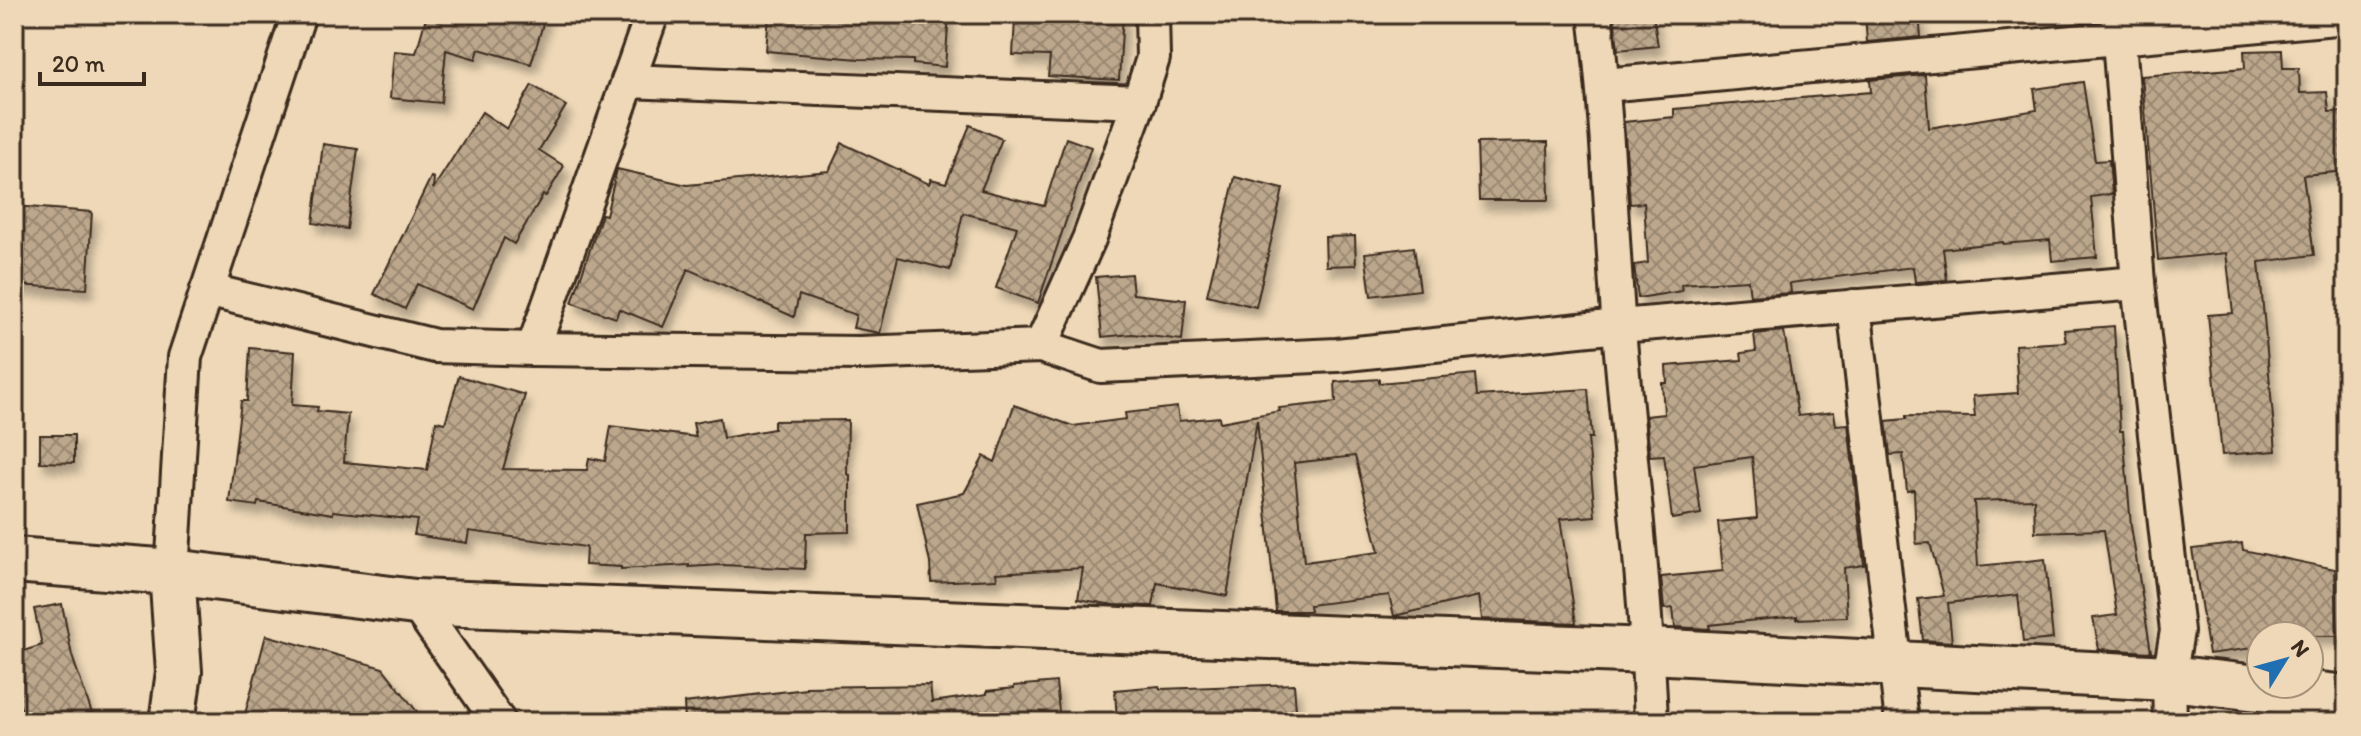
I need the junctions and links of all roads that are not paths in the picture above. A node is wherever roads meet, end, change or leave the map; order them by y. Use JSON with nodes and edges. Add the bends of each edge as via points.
{"nodes":[{"id":1,"x":299,"y":14,"type":"edge"},
{"id":2,"x":652,"y":14,"type":"edge"},
{"id":3,"x":1152,"y":14,"type":"edge"},
{"id":4,"x":1595,"y":14,"type":"edge"},
{"id":5,"x":2347,"y":17,"type":"edge"},
{"id":6,"x":2118,"y":25,"type":"edge"},
{"id":7,"x":628,"y":81,"type":"junction"},
{"id":8,"x":1604,"y":85,"type":"junction"},
{"id":9,"x":1139,"y":102,"type":"junction"},
{"id":10,"x":2138,"y":283,"type":"junction"},
{"id":11,"x":207,"y":290,"type":"junction"},
{"id":12,"x":1854,"y":306,"type":"junction"},
{"id":13,"x":1619,"y":326,"type":"junction"},
{"id":14,"x":1041,"y":346,"type":"junction"},
{"id":15,"x":533,"y":349,"type":"junction"},
{"id":16,"x":14,"y":560,"type":"edge"},
{"id":17,"x":172,"y":572,"type":"junction"},
{"id":18,"x":415,"y":602,"type":"junction"},
{"id":19,"x":1649,"y":651,"type":"junction"},
{"id":20,"x":1897,"y":664,"type":"junction"},
{"id":21,"x":2169,"y":678,"type":"junction"},
{"id":22,"x":2347,"y":698,"type":"edge"},
{"id":23,"x":172,"y":722,"type":"edge"},
{"id":24,"x":499,"y":722,"type":"edge"},
{"id":25,"x":1651,"y":722,"type":"edge"},
{"id":26,"x":1902,"y":722,"type":"edge"},
{"id":27,"x":2170,"y":722,"type":"edge"}],
"edges":[{"from":1,"to":11,"type":"street"},
{"from":2,"to":7,"type":"street"},
{"from":3,"to":9,"type":"street","via":[[1153,58]]},
{"from":4,"to":8,"type":"street"},
{"from":5,"to":6,"type":"street"},
{"from":6,"to":8,"type":"street"},
{"from":6,"to":10,"type":"street"},
{"from":7,"to":9,"type":"street"},
{"from":7,"to":15,"type":"street"},
{"from":8,"to":13,"type":"street"},
{"from":9,"to":14,"type":"street","via":[[1089,239]]},
{"from":10,"to":12,"type":"street"},
{"from":10,"to":21,"type":"street","via":[[2177,631]]},
{"from":11,"to":15,"type":"street","via":[[435,346]]},
{"from":11,"to":17,"type":"street","via":[[185,357]]},
{"from":12,"to":13,"type":"street"},
{"from":12,"to":20,"type":"street"},
{"from":13,"to":14,"type":"street","via":[[1337,355],[1101,366]]},
{"from":13,"to":19,"type":"street"},
{"from":14,"to":15,"type":"street","via":[[860,353]]},
{"from":16,"to":17,"type":"main road"},
{"from":17,"to":18,"type":"main road"},
{"from":17,"to":23,"type":"main road","via":[[179,672]]},
{"from":18,"to":19,"type":"main road"},
{"from":18,"to":24,"type":"street"},
{"from":19,"to":20,"type":"main road"},
{"from":19,"to":25,"type":"street"},
{"from":20,"to":21,"type":"main road"},
{"from":20,"to":26,"type":"street"},
{"from":21,"to":22,"type":"main road"},
{"from":21,"to":27,"type":"street"}]}
